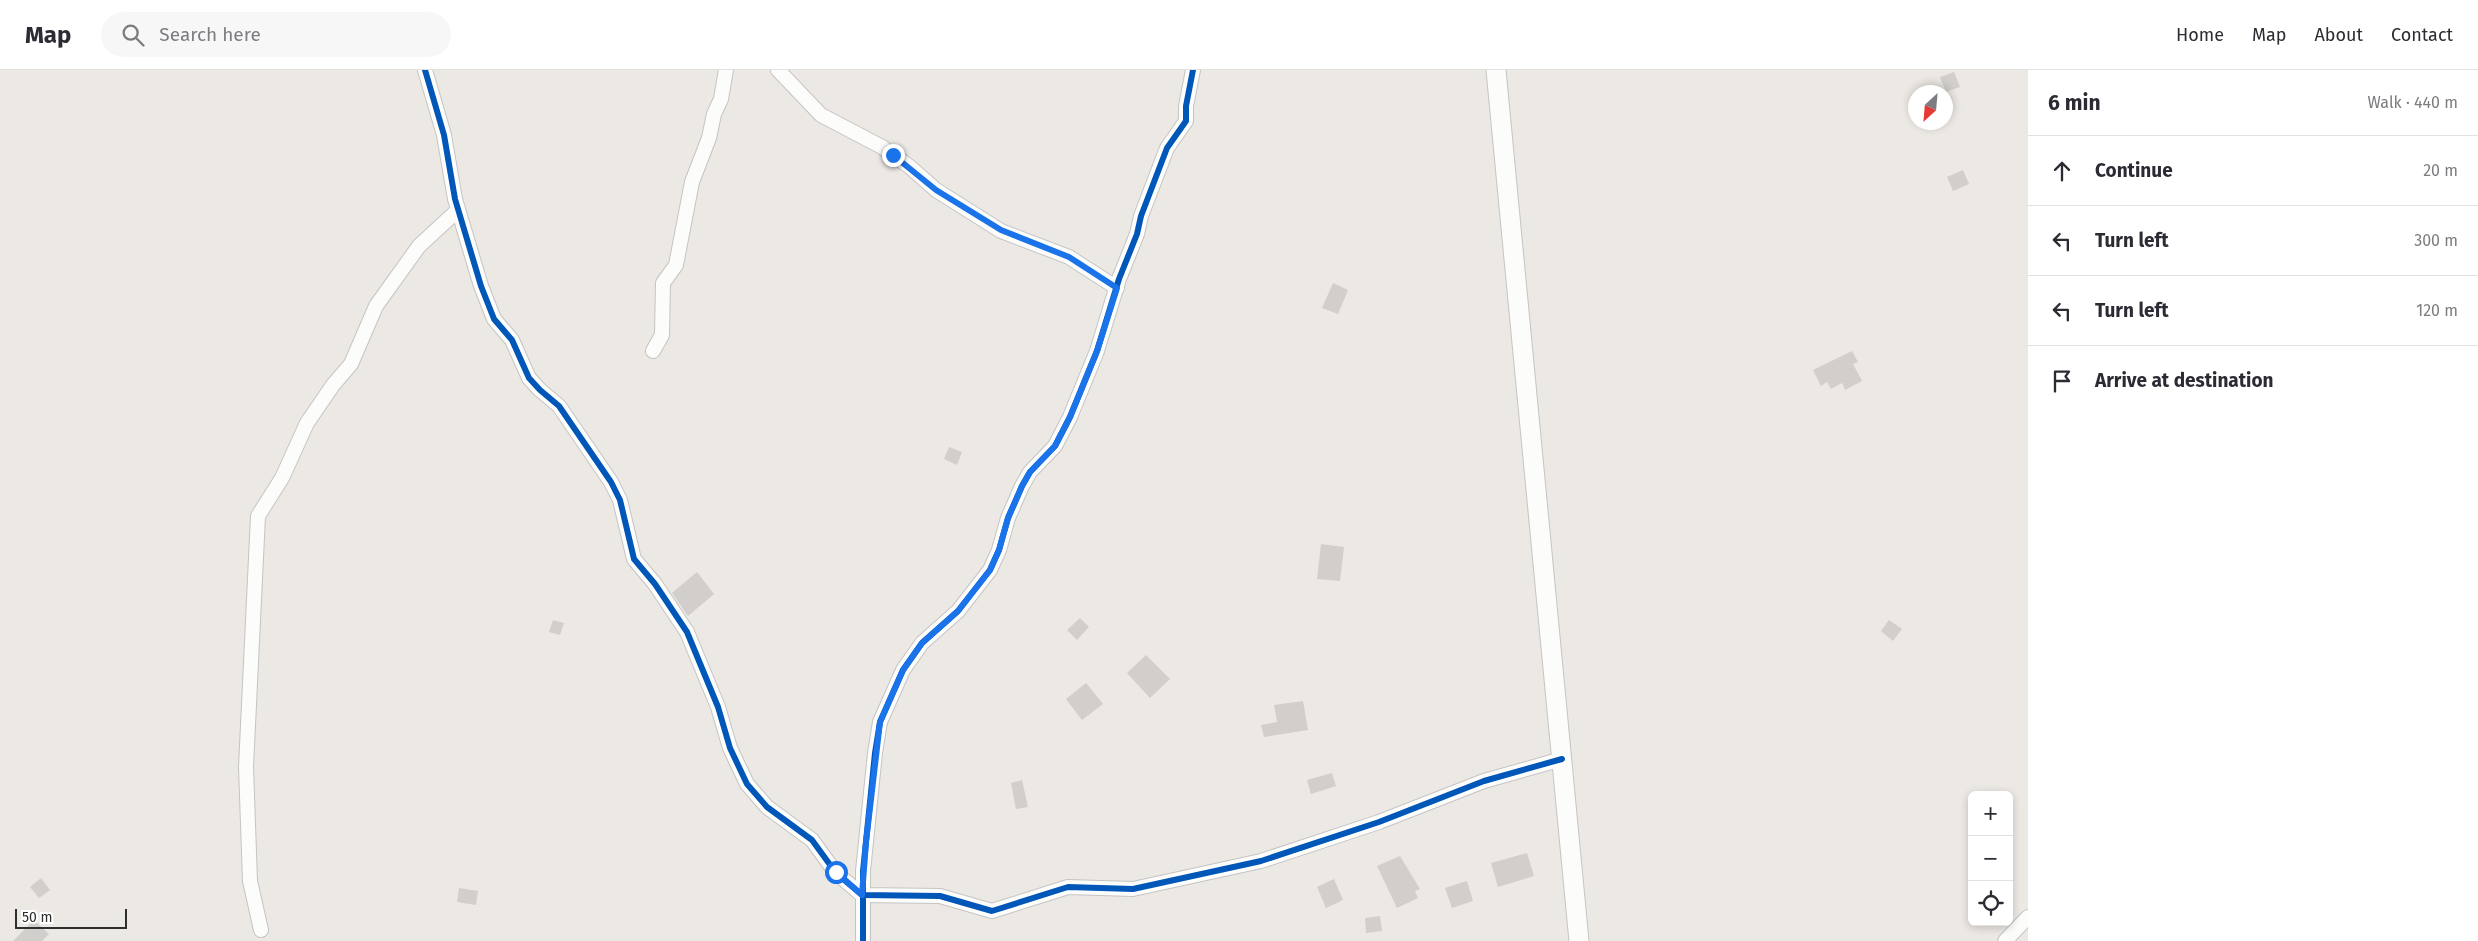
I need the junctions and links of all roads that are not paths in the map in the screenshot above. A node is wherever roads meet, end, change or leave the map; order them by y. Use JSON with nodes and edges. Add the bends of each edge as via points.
{"nodes":[{"id":1,"x":425,"y":70,"type":"edge"},
{"id":2,"x":726,"y":70,"type":"edge"},
{"id":3,"x":778,"y":70,"type":"edge"},
{"id":4,"x":1193,"y":70,"type":"edge"},
{"id":5,"x":1496,"y":70,"type":"edge"},
{"id":6,"x":458,"y":210,"type":"junction"},
{"id":7,"x":1117,"y":288,"type":"junction"},
{"id":8,"x":653,"y":351,"type":"dead end"},
{"id":9,"x":1562,"y":759,"type":"junction"},
{"id":10,"x":862,"y":895,"type":"junction"},
{"id":11,"x":2028,"y":917,"type":"edge"},
{"id":12,"x":261,"y":930,"type":"dead end"},
{"id":13,"x":863,"y":941,"type":"edge"},
{"id":14,"x":1579,"y":941,"type":"edge"},
{"id":15,"x":2005,"y":941,"type":"edge"}],
"edges":[{"from":1,"to":6,"type":"street","via":[[444,135]]},
{"from":2,"to":8,"type":"street","via":[[721,99],[690,188],[676,265],[663,283],[662,334]]},
{"from":3,"to":7,"type":"street","via":[[821,114],[882,147],[936,190],[1001,230],[1069,257]]},
{"from":4,"to":7,"type":"street","via":[[1186,121],[1167,148]]},
{"from":5,"to":9,"type":"street"},
{"from":6,"to":10,"type":"street","via":[[494,319],[512,340],[529,378],[559,406],[611,482],[620,500],[634,559],[687,632],[718,707],[730,748],[747,784],[767,807],[812,840],[836,872]]},
{"from":6,"to":12,"type":"street","via":[[419,246],[376,306],[350,364],[307,423],[282,478],[258,516],[246,767],[250,881]]},
{"from":7,"to":10,"type":"street","via":[[1097,351],[1070,417],[1055,446],[1030,472],[1022,486],[990,570],[958,611],[922,643],[903,670],[880,722]]},
{"from":9,"to":10,"type":"street","via":[[1484,781],[1379,822],[1261,861],[1133,889],[1068,887],[992,911],[940,896]]},
{"from":9,"to":14,"type":"street"},
{"from":10,"to":13,"type":"street"},
{"from":11,"to":15,"type":"street"}]}
